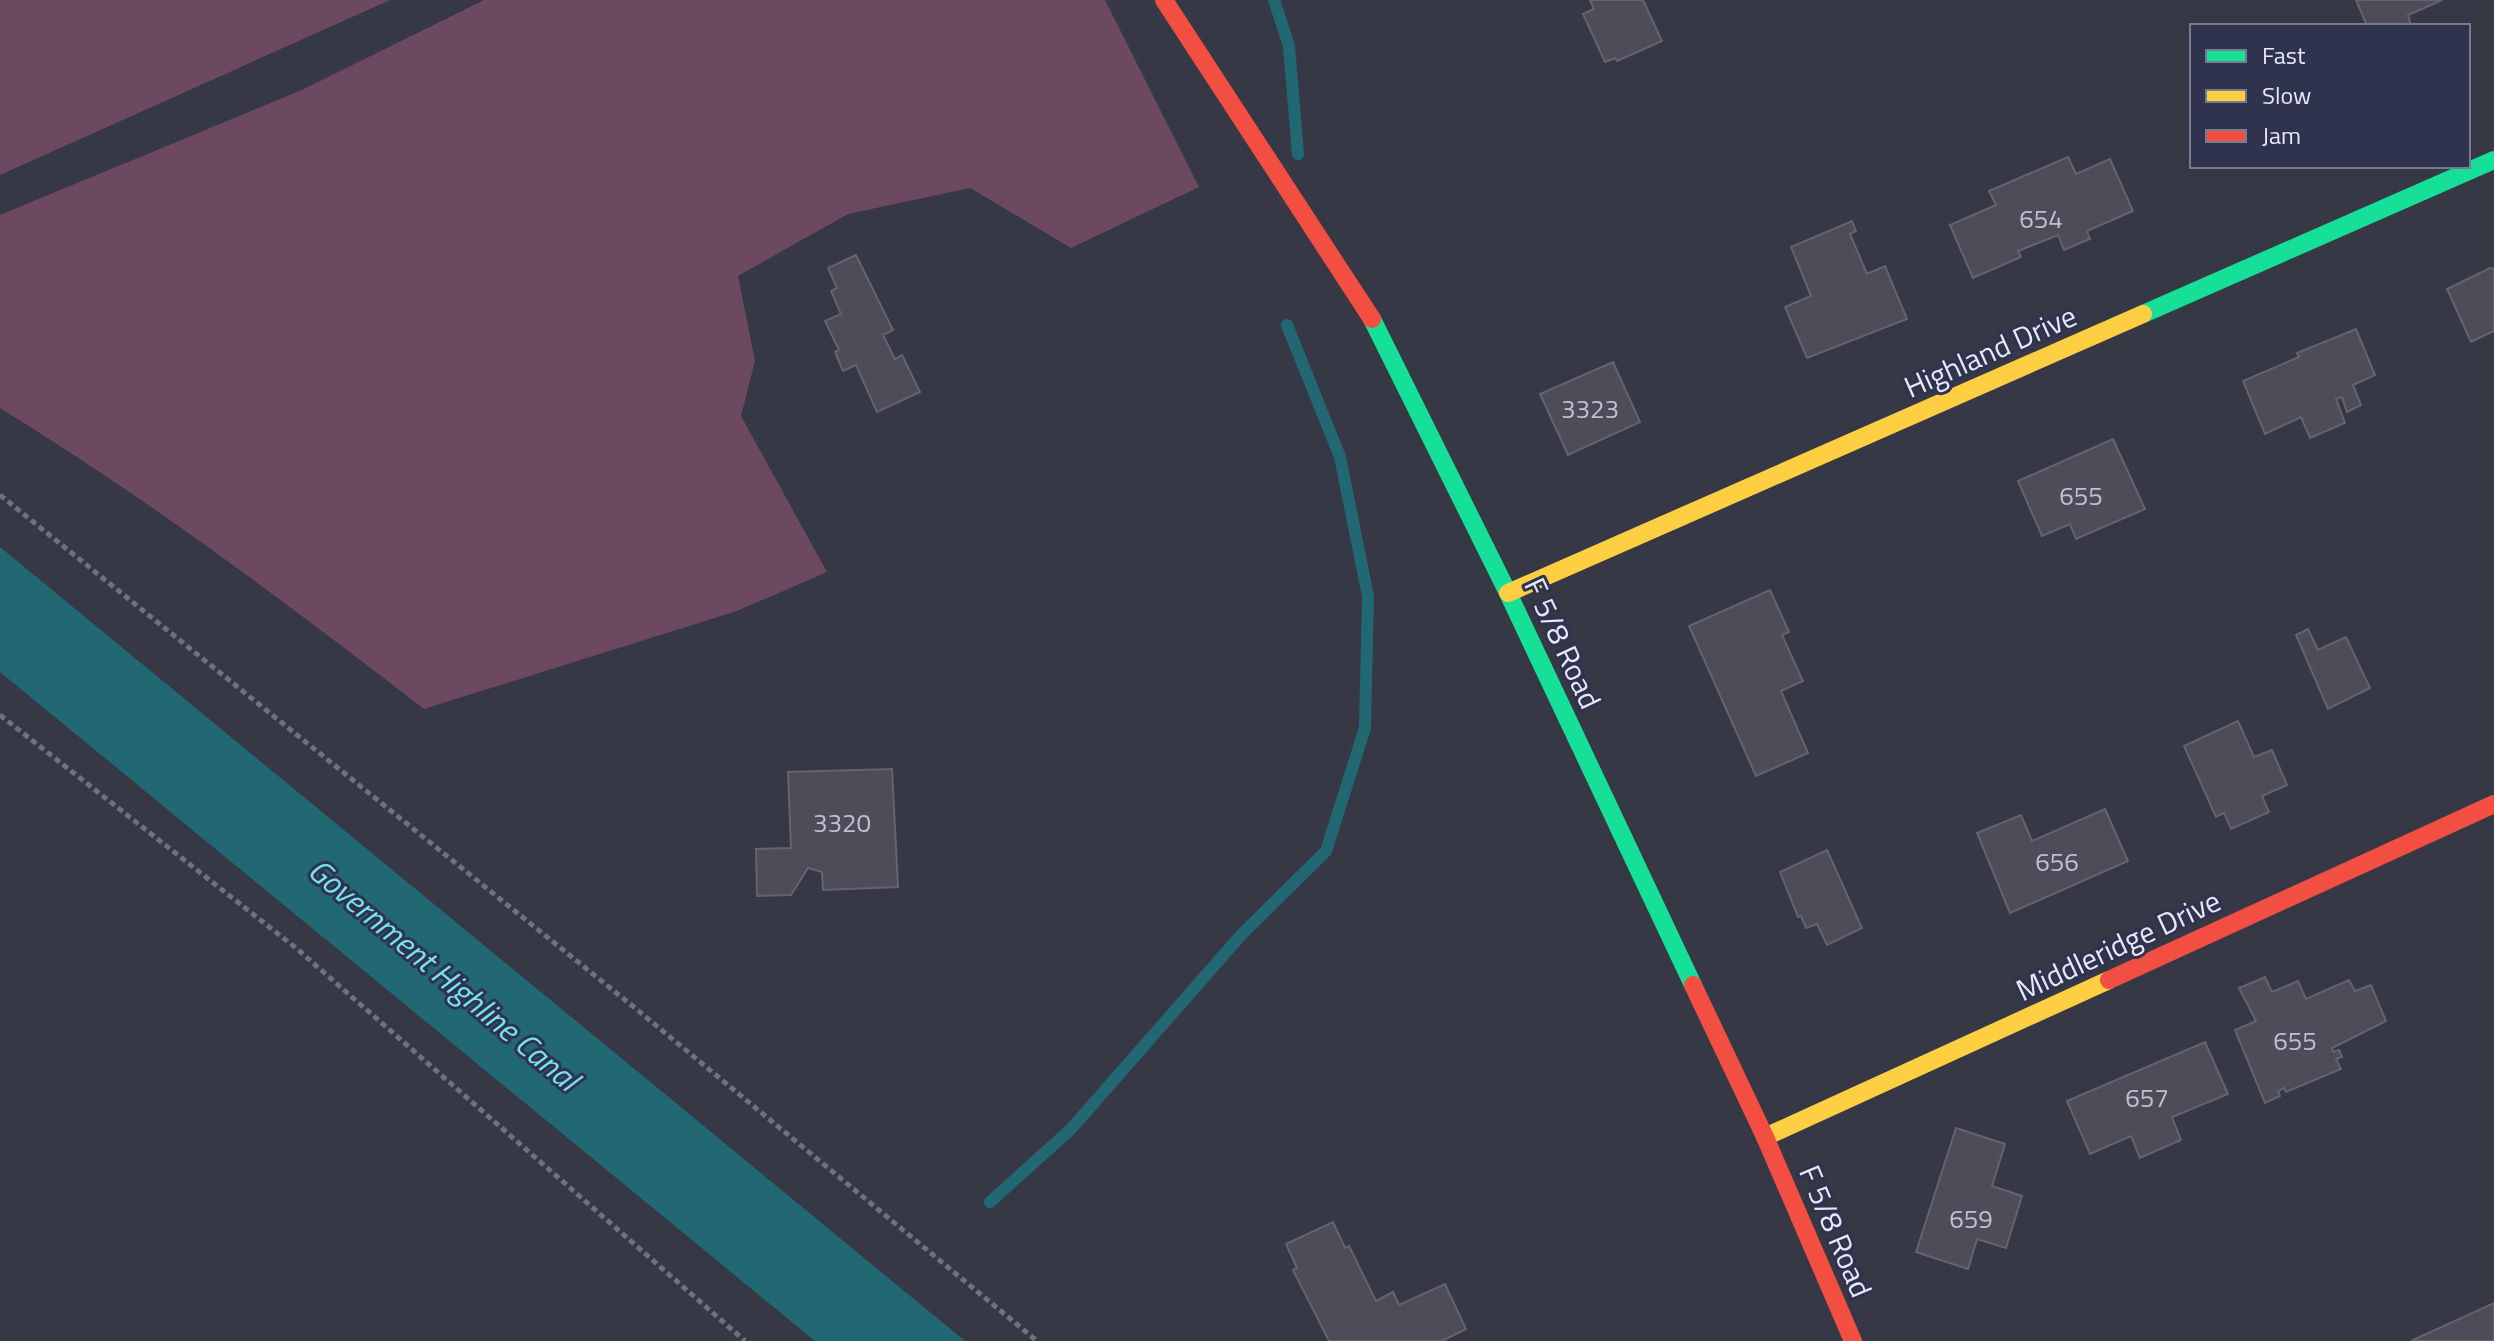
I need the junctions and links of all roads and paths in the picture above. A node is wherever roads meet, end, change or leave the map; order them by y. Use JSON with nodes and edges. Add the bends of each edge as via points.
{"nodes":[{"id":1,"x":1164,"y":0,"type":"edge"},
{"id":2,"x":2494,"y":160,"type":"edge"},
{"id":3,"x":0,"y":495,"type":"edge"},
{"id":4,"x":1508,"y":593,"type":"junction"},
{"id":5,"x":0,"y":715,"type":"edge"},
{"id":6,"x":2494,"y":804,"type":"edge"},
{"id":7,"x":1765,"y":1137,"type":"junction"},
{"id":8,"x":745,"y":1341,"type":"edge"},
{"id":9,"x":1037,"y":1341,"type":"edge"},
{"id":10,"x":1853,"y":1341,"type":"edge"}],
"edges":[{"from":1,"to":4,"type":"street","name":"F 5/8 Road","via":[[1380,331]]},
{"from":2,"to":4,"type":"street","name":"Highland Drive"},
{"from":3,"to":9,"type":"path"},
{"from":4,"to":7,"type":"street","name":"F 5/8 Road"},
{"from":5,"to":8,"type":"path","via":[[296,948]]},
{"from":6,"to":7,"type":"street","name":"Middleridge Drive"},
{"from":7,"to":10,"type":"street","name":"F 5/8 Road"}]}
